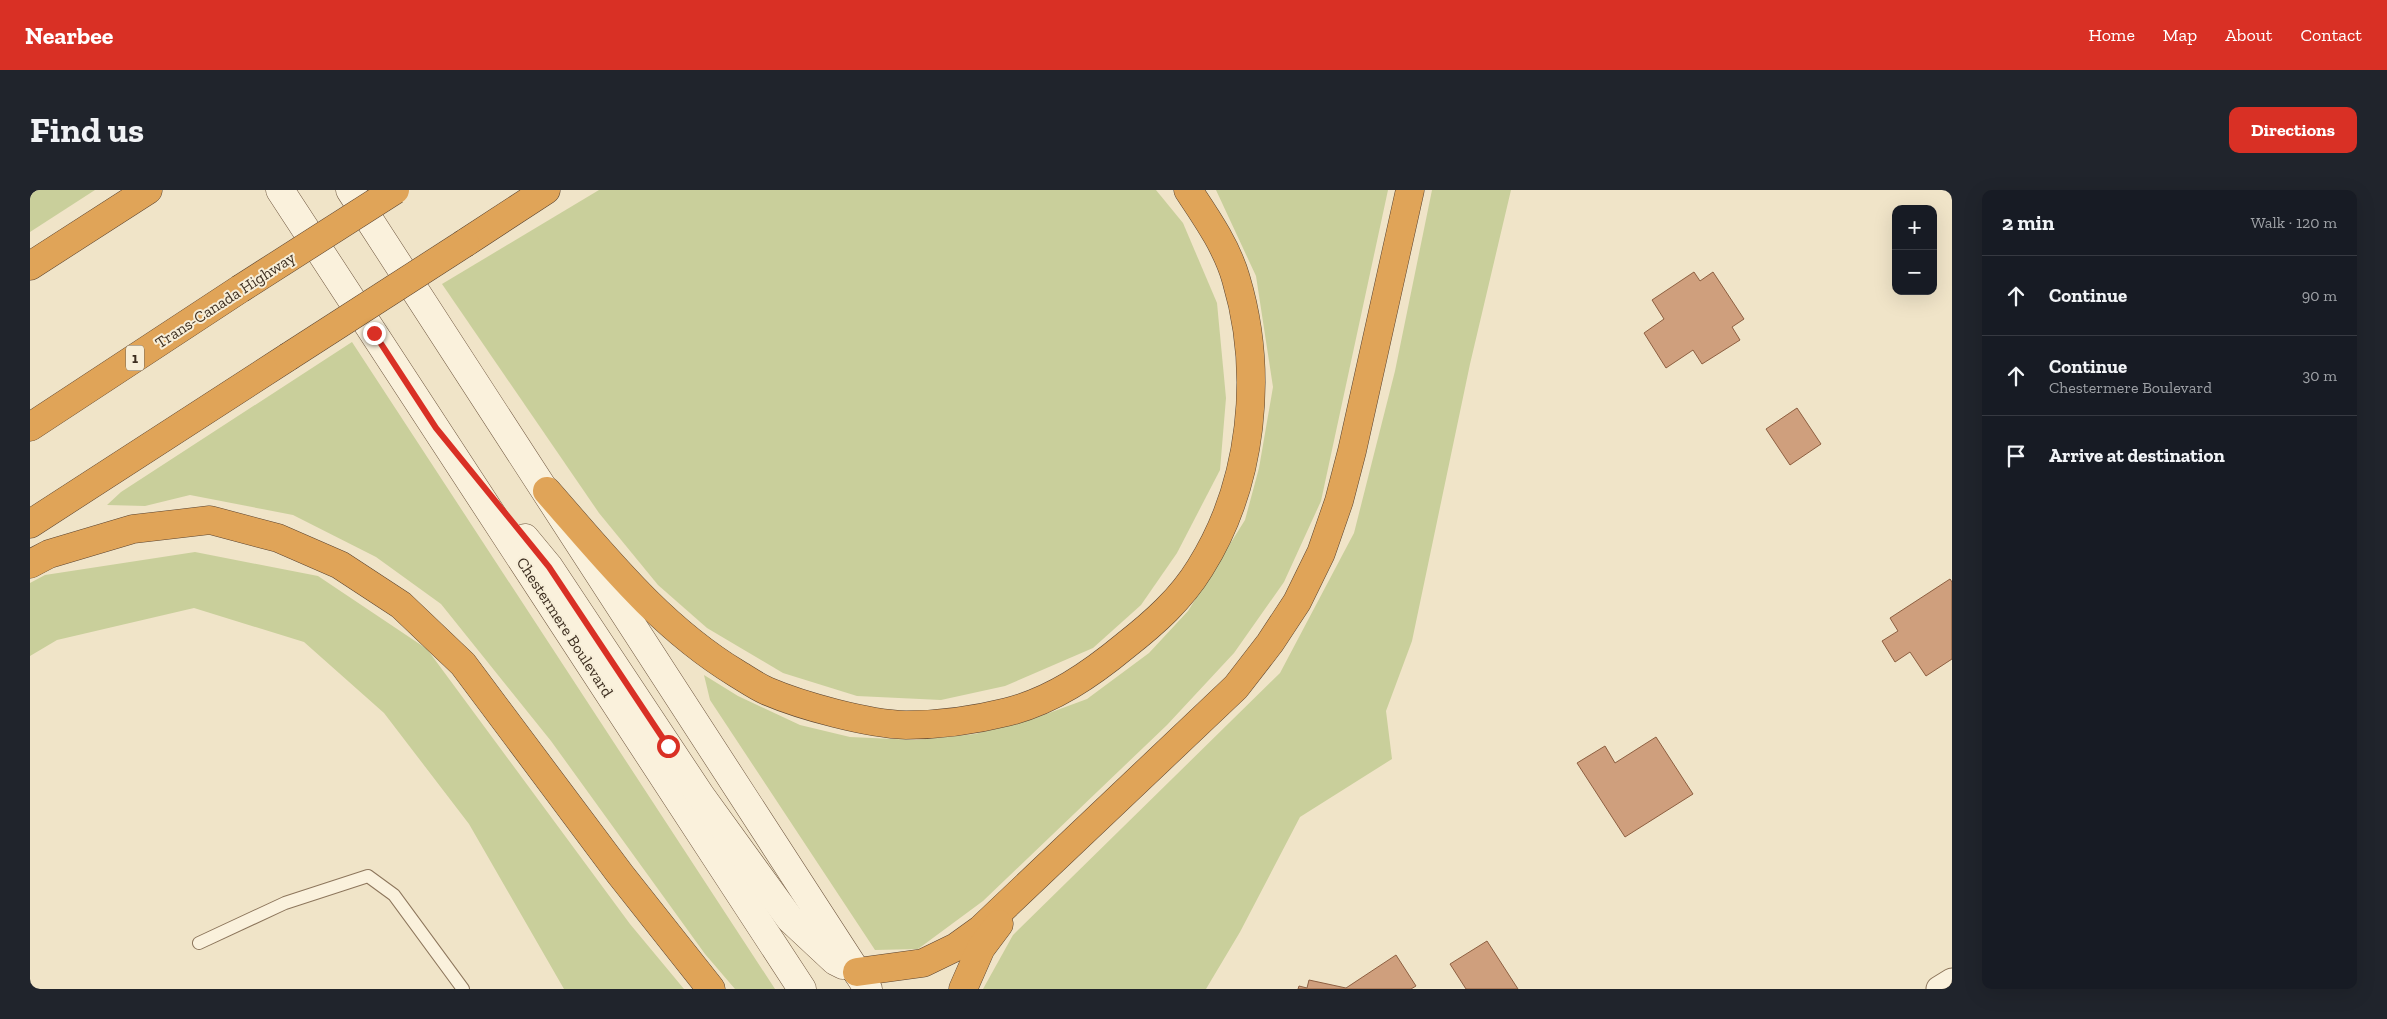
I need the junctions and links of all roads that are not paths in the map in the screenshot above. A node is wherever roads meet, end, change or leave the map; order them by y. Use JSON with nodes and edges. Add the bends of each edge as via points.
{"nodes":[{"id":1,"x":148,"y":190,"type":"edge"},
{"id":2,"x":280,"y":190,"type":"edge"},
{"id":3,"x":350,"y":190,"type":"edge"},
{"id":4,"x":395,"y":190,"type":"edge"},
{"id":5,"x":546,"y":190,"type":"edge"},
{"id":6,"x":1188,"y":190,"type":"edge"},
{"id":7,"x":1410,"y":190,"type":"edge"},
{"id":8,"x":30,"y":266,"type":"edge"},
{"id":9,"x":30,"y":427,"type":"edge"},
{"id":10,"x":436,"y":428,"type":"junction"},
{"id":11,"x":547,"y":491,"type":"junction"},
{"id":12,"x":30,"y":524,"type":"edge"},
{"id":13,"x":30,"y":564,"type":"edge"},
{"id":14,"x":1028,"y":885,"type":"junction"},
{"id":15,"x":199,"y":944,"type":"dead end"},
{"id":16,"x":862,"y":981,"type":"edge"},
{"id":17,"x":1952,"y":981,"type":"edge"},
{"id":18,"x":463,"y":989,"type":"edge"},
{"id":19,"x":710,"y":989,"type":"edge"},
{"id":20,"x":802,"y":989,"type":"edge"},
{"id":21,"x":963,"y":989,"type":"edge"},
{"id":22,"x":1939,"y":989,"type":"edge"}],
"edges":[{"from":1,"to":8,"type":"highway"},
{"from":2,"to":10,"type":"main road","name":"Chestermere Boulevard"},
{"from":3,"to":11,"type":"main road"},
{"from":4,"to":9,"type":"highway","name":"Trans-Canada Highway","number":"1","bridge":true},
{"from":5,"to":12,"type":"highway","bridge":true},
{"from":6,"to":11,"type":"highway","via":[[1210,222],[1236,276],[1250,336],[1251,388],[1247,438],[1237,483],[1222,526],[1200,569],[1167,611],[1098,668],[1057,694],[1009,712],[905,725],[817,708],[765,690],[678,632],[626,582]]},
{"from":7,"to":14,"type":"highway","via":[[1339,501],[1321,553],[1297,602],[1236,687]]},
{"from":10,"to":16,"type":"main road","via":[[549,567],[701,796],[790,919]]},
{"from":10,"to":20,"type":"main road","name":"Chestermere Boulevard"},
{"from":11,"to":16,"type":"main road"},
{"from":13,"to":19,"type":"highway","via":[[48,554],[134,529],[210,520],[278,538],[340,565],[402,605],[463,664]]},
{"from":14,"to":16,"type":"highway","via":[[981,929],[956,947],[923,963]]},
{"from":14,"to":21,"type":"highway","via":[[981,948]]},
{"from":15,"to":18,"type":"lane","via":[[285,903],[368,876],[394,895]]},
{"from":17,"to":22,"type":"street"}]}
